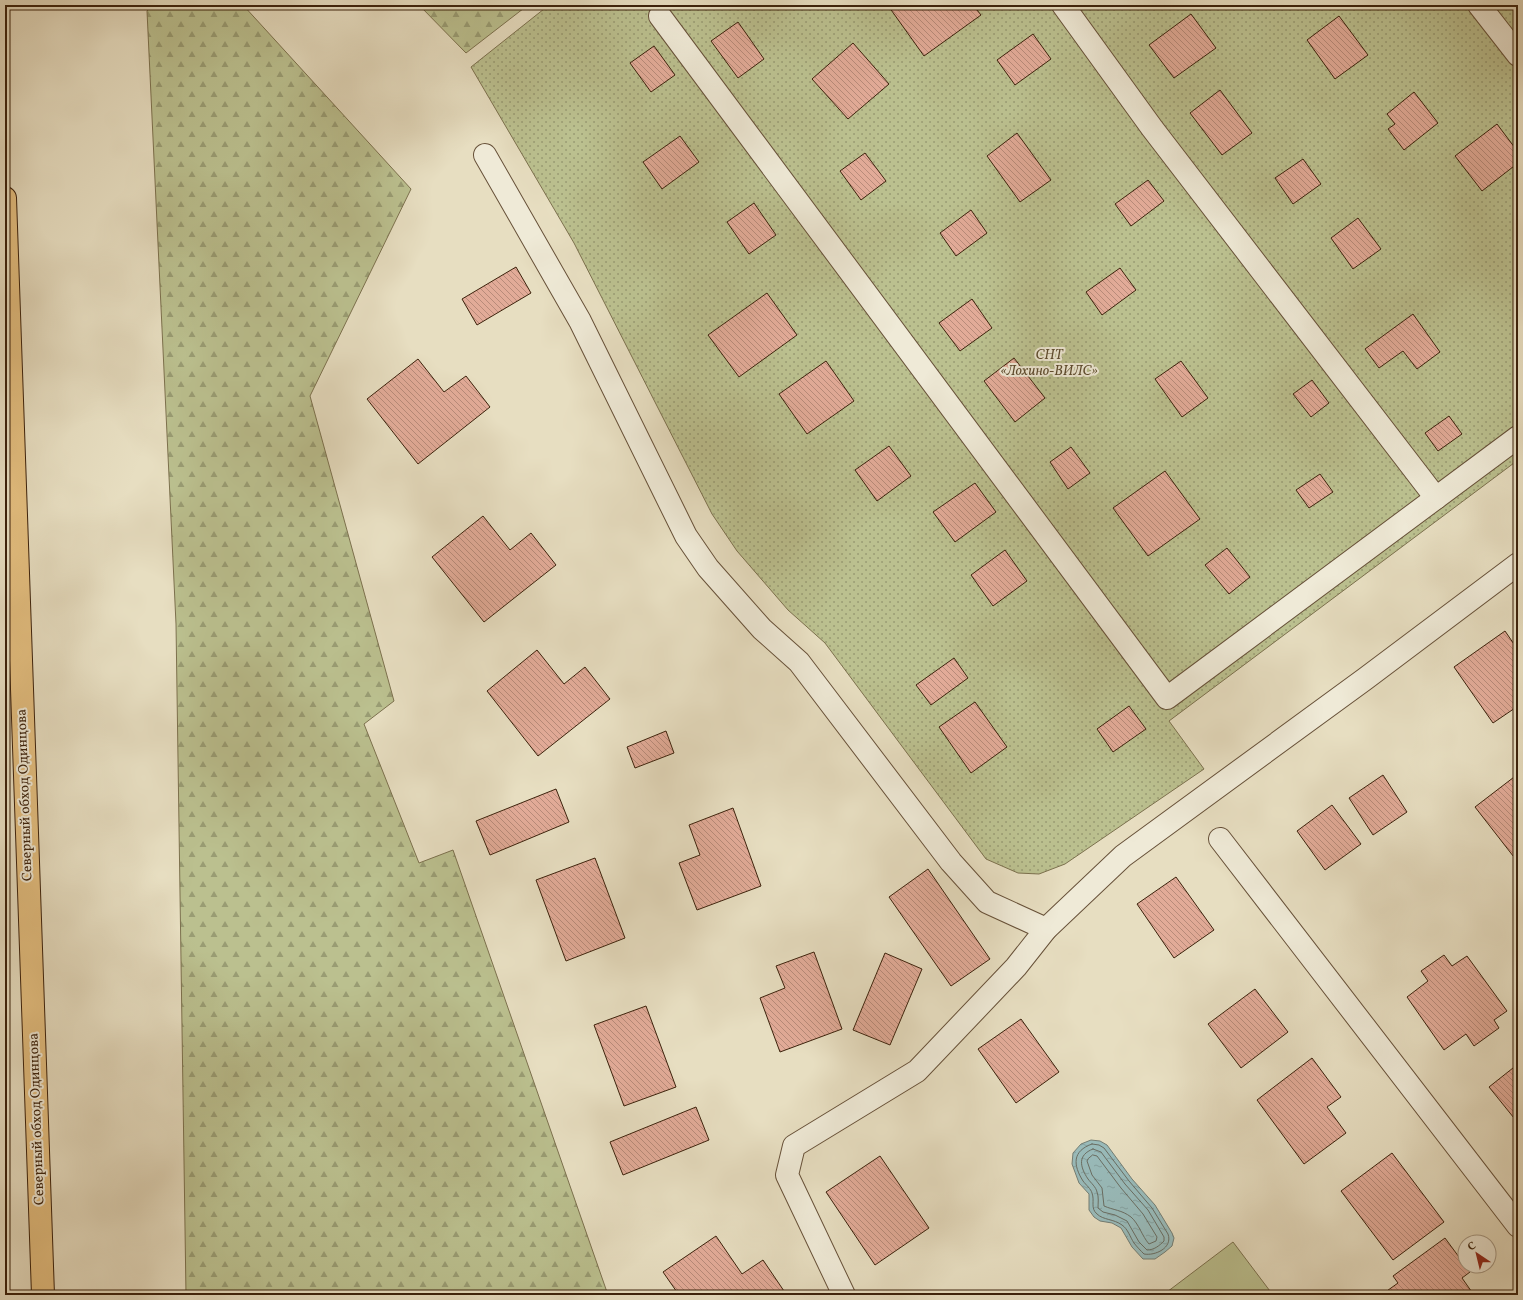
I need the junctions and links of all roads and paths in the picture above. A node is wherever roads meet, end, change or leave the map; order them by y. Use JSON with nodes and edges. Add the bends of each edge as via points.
{"nodes":[{"id":1,"x":1063,"y":5,"type":"edge"},
{"id":2,"x":1480,"y":5,"type":"edge"},
{"id":3,"x":660,"y":16,"type":"dead end"},
{"id":4,"x":1518,"y":56,"type":"edge"},
{"id":5,"x":485,"y":155,"type":"dead end"},
{"id":6,"x":5,"y":198,"type":"edge"},
{"id":7,"x":1518,"y":437,"type":"edge"},
{"id":8,"x":1436,"y":498,"type":"junction"},
{"id":9,"x":1518,"y":564,"type":"edge"},
{"id":10,"x":1220,"y":839,"type":"dead end"},
{"id":11,"x":1046,"y":929,"type":"junction"},
{"id":12,"x":1518,"y":1226,"type":"edge"},
{"id":13,"x":43,"y":1295,"type":"edge"},
{"id":14,"x":844,"y":1295,"type":"edge"}],
"edges":[{"from":1,"to":8,"type":"street","via":[[1152,128]]},
{"from":2,"to":4,"type":"street"},
{"from":3,"to":8,"type":"street","via":[[1167,698]]},
{"from":5,"to":11,"type":"street","via":[[580,321],[686,536],[708,568],[762,629],[799,662],[951,862],[987,902]]},
{"from":6,"to":13,"type":"highway","name":"Северный обход Одинцова"},
{"from":7,"to":8,"type":"street"},
{"from":9,"to":11,"type":"street","via":[[1123,856]]},
{"from":10,"to":12,"type":"street"},
{"from":11,"to":14,"type":"street","via":[[1016,966],[917,1071],[794,1146],[787,1175]]}]}
